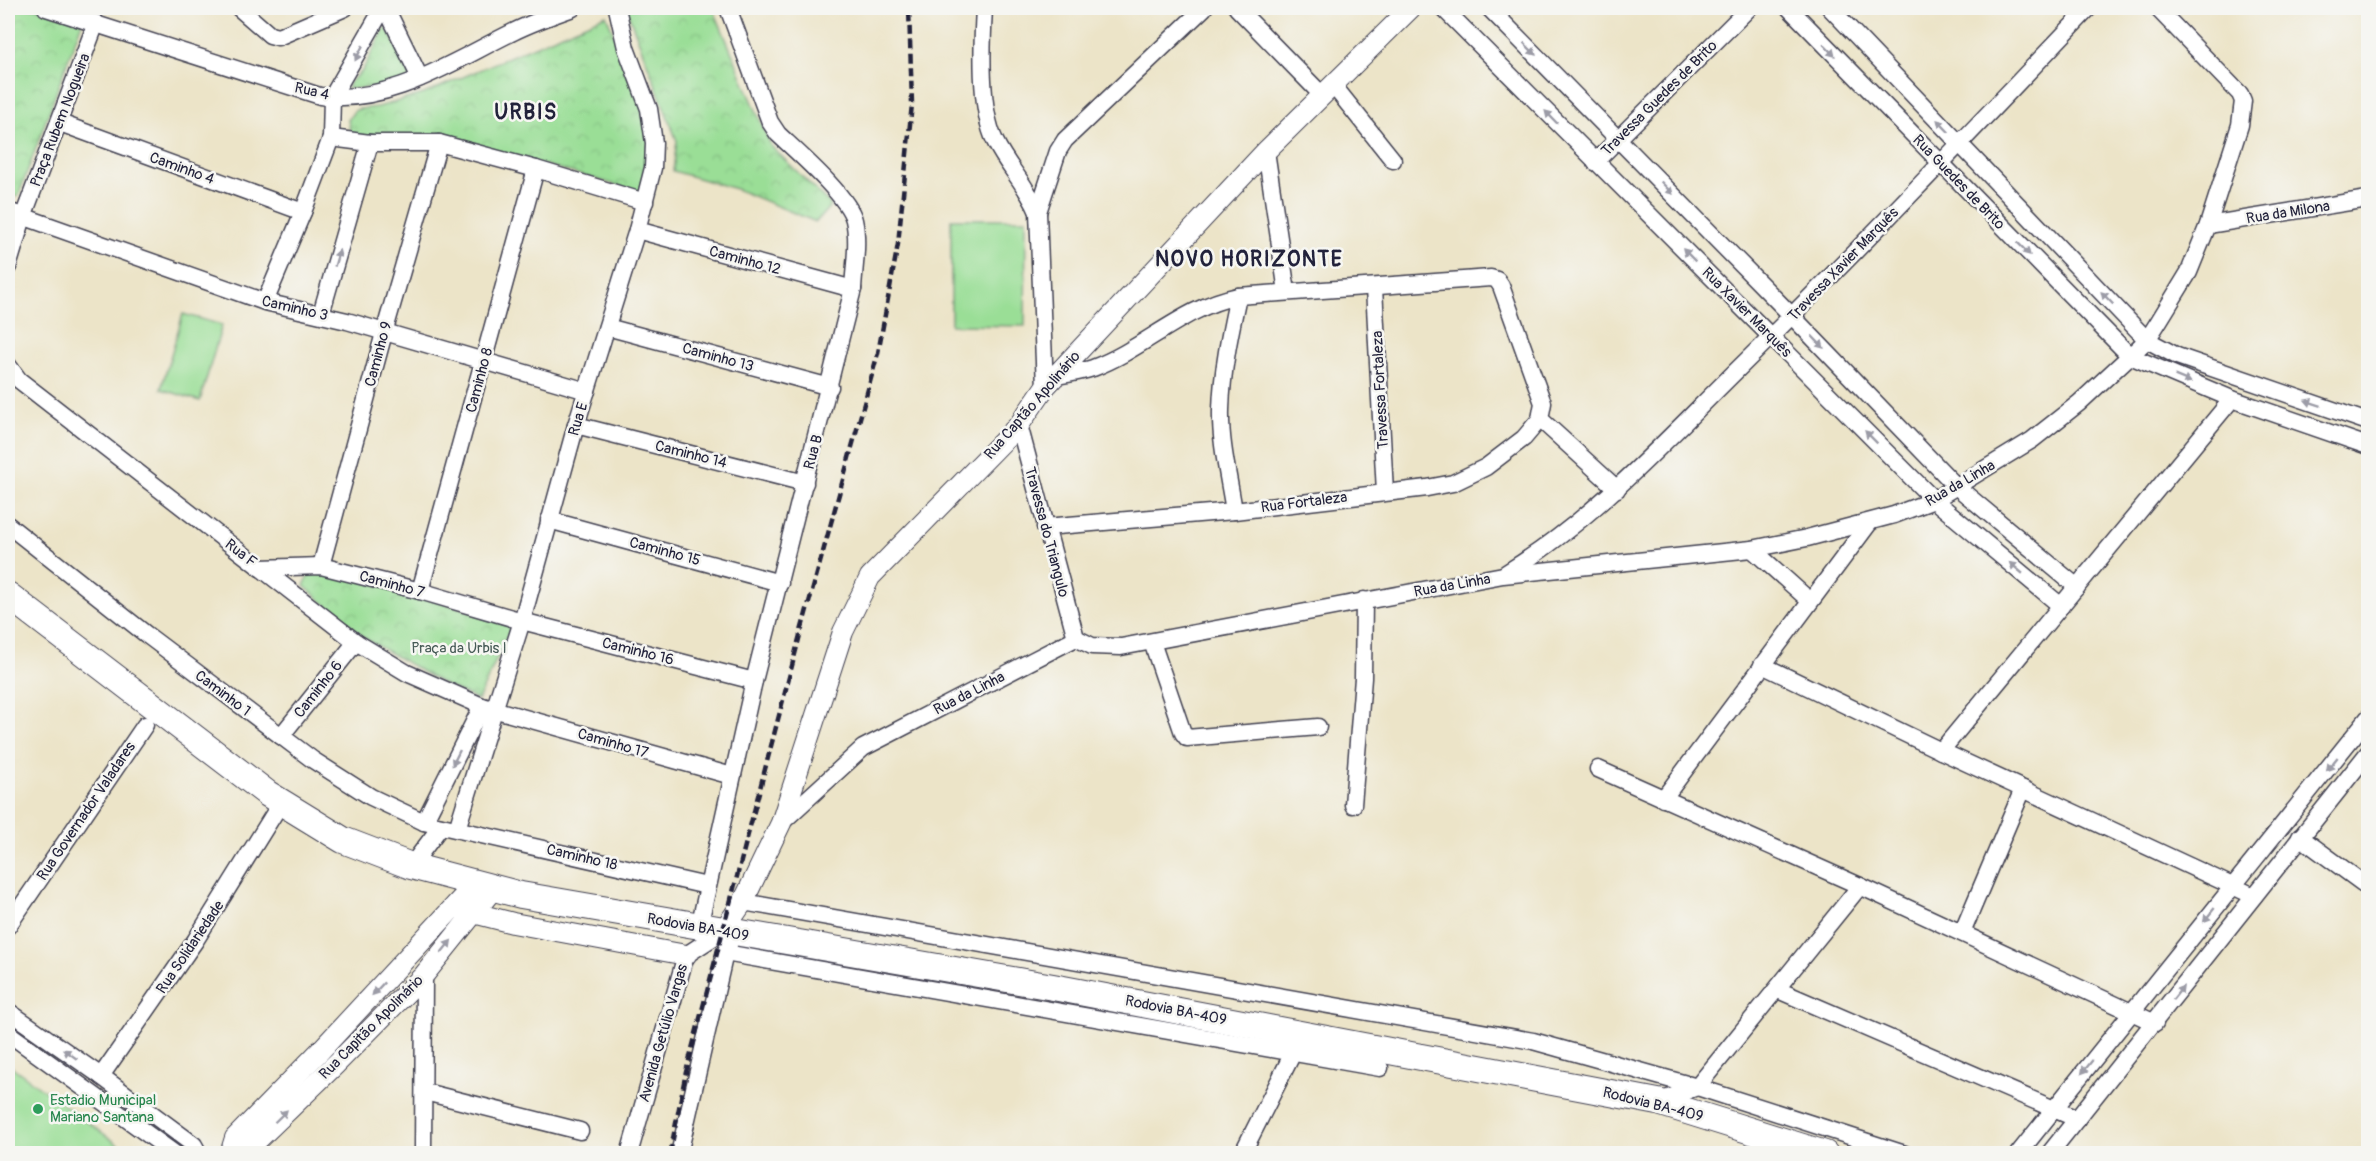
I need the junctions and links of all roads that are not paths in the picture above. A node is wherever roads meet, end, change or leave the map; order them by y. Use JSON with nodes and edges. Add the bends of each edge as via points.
{"nodes":[{"id":1,"x":45,"y":8,"type":"edge"},
{"id":2,"x":239,"y":8,"type":"edge"},
{"id":3,"x":345,"y":8,"type":"edge"},
{"id":4,"x":385,"y":8,"type":"edge"},
{"id":5,"x":573,"y":8,"type":"edge"},
{"id":6,"x":617,"y":8,"type":"edge"},
{"id":7,"x":728,"y":8,"type":"edge"},
{"id":8,"x":984,"y":8,"type":"edge"},
{"id":9,"x":1204,"y":8,"type":"edge"},
{"id":10,"x":1237,"y":8,"type":"edge"},
{"id":11,"x":1411,"y":8,"type":"edge"},
{"id":12,"x":1443,"y":8,"type":"edge"},
{"id":13,"x":1488,"y":8,"type":"edge"},
{"id":14,"x":1749,"y":8,"type":"edge"},
{"id":15,"x":1789,"y":8,"type":"edge"},
{"id":16,"x":1830,"y":8,"type":"edge"},
{"id":17,"x":2089,"y":8,"type":"edge"},
{"id":18,"x":2157,"y":8,"type":"edge"},
{"id":19,"x":70,"y":12,"type":"edge"},
{"id":20,"x":96,"y":23,"type":"junction"},
{"id":21,"x":420,"y":78,"type":"junction"},
{"id":22,"x":1328,"y":90,"type":"junction"},
{"id":23,"x":332,"y":97,"type":"junction"},
{"id":24,"x":60,"y":123,"type":"junction"},
{"id":25,"x":331,"y":138,"type":"junction"},
{"id":26,"x":1618,"y":139,"type":"junction"},
{"id":27,"x":370,"y":142,"type":"junction"},
{"id":28,"x":438,"y":143,"type":"junction"},
{"id":29,"x":1960,"y":144,"type":"junction"},
{"id":30,"x":1266,"y":151,"type":"junction"},
{"id":31,"x":1393,"y":160,"type":"dead end"},
{"id":32,"x":1595,"y":162,"type":"junction"},
{"id":33,"x":1940,"y":164,"type":"junction"},
{"id":34,"x":537,"y":169,"type":"junction"},
{"id":35,"x":2368,"y":200,"type":"edge"},
{"id":36,"x":645,"y":202,"type":"junction"},
{"id":37,"x":303,"y":212,"type":"junction"},
{"id":38,"x":1038,"y":212,"type":"junction"},
{"id":39,"x":15,"y":214,"type":"edge"},
{"id":40,"x":2208,"y":225,"type":"junction"},
{"id":41,"x":637,"y":230,"type":"junction"},
{"id":42,"x":8,"y":267,"type":"edge"},
{"id":43,"x":1374,"y":288,"type":"junction"},
{"id":44,"x":853,"y":290,"type":"junction"},
{"id":45,"x":1287,"y":292,"type":"junction"},
{"id":46,"x":1238,"y":296,"type":"junction"},
{"id":47,"x":265,"y":302,"type":"junction"},
{"id":48,"x":321,"y":314,"type":"junction"},
{"id":49,"x":1792,"y":316,"type":"junction"},
{"id":50,"x":607,"y":327,"type":"junction"},
{"id":51,"x":384,"y":333,"type":"junction"},
{"id":52,"x":1772,"y":336,"type":"junction"},
{"id":53,"x":2147,"y":340,"type":"junction"},
{"id":54,"x":2130,"y":356,"type":"junction"},
{"id":55,"x":484,"y":361,"type":"junction"},
{"id":56,"x":8,"y":365,"type":"edge"},
{"id":57,"x":1051,"y":381,"type":"junction"},
{"id":58,"x":830,"y":387,"type":"junction"},
{"id":59,"x":587,"y":391,"type":"junction"},
{"id":60,"x":2232,"y":399,"type":"junction"},
{"id":61,"x":1540,"y":419,"type":"junction"},
{"id":62,"x":2368,"y":422,"type":"edge"},
{"id":63,"x":576,"y":425,"type":"junction"},
{"id":64,"x":1018,"y":425,"type":"junction"},
{"id":65,"x":2368,"y":446,"type":"edge"},
{"id":66,"x":805,"y":483,"type":"junction"},
{"id":67,"x":1956,"y":486,"type":"junction"},
{"id":68,"x":1617,"y":489,"type":"junction"},
{"id":69,"x":1385,"y":492,"type":"junction"},
{"id":70,"x":1934,"y":500,"type":"junction"},
{"id":71,"x":1234,"y":511,"type":"junction"},
{"id":72,"x":549,"y":520,"type":"junction"},
{"id":73,"x":1870,"y":522,"type":"junction"},
{"id":74,"x":8,"y":525,"type":"edge"},
{"id":75,"x":1045,"y":527,"type":"junction"},
{"id":76,"x":1752,"y":549,"type":"junction"},
{"id":77,"x":321,"y":566,"type":"junction"},
{"id":78,"x":260,"y":568,"type":"junction"},
{"id":79,"x":1503,"y":575,"type":"junction"},
{"id":80,"x":780,"y":582,"type":"junction"},
{"id":81,"x":2077,"y":587,"type":"junction"},
{"id":82,"x":420,"y":591,"type":"junction"},
{"id":83,"x":8,"y":595,"type":"edge"},
{"id":84,"x":1364,"y":600,"type":"junction"},
{"id":85,"x":1810,"y":601,"type":"junction"},
{"id":86,"x":2061,"y":606,"type":"junction"},
{"id":87,"x":522,"y":621,"type":"junction"},
{"id":88,"x":1076,"y":639,"type":"junction"},
{"id":89,"x":356,"y":642,"type":"junction"},
{"id":90,"x":1152,"y":642,"type":"junction"},
{"id":91,"x":1762,"y":664,"type":"junction"},
{"id":92,"x":754,"y":681,"type":"junction"},
{"id":93,"x":488,"y":708,"type":"junction"},
{"id":94,"x":2368,"y":718,"type":"edge"},
{"id":95,"x":145,"y":725,"type":"dead end"},
{"id":96,"x":1318,"y":727,"type":"dead end"},
{"id":97,"x":281,"y":736,"type":"junction"},
{"id":98,"x":1941,"y":751,"type":"junction"},
{"id":99,"x":2368,"y":753,"type":"edge"},
{"id":100,"x":1598,"y":769,"type":"dead end"},
{"id":101,"x":732,"y":776,"type":"junction"},
{"id":102,"x":2023,"y":789,"type":"junction"},
{"id":103,"x":1663,"y":799,"type":"junction"},
{"id":104,"x":1353,"y":805,"type":"dead end"},
{"id":105,"x":274,"y":814,"type":"dead end"},
{"id":106,"x":781,"y":823,"type":"junction"},
{"id":107,"x":441,"y":825,"type":"junction"},
{"id":108,"x":2300,"y":837,"type":"junction"},
{"id":109,"x":411,"y":866,"type":"junction"},
{"id":110,"x":484,"y":886,"type":"junction"},
{"id":111,"x":706,"y":886,"type":"junction"},
{"id":112,"x":1860,"y":886,"type":"junction"},
{"id":113,"x":2233,"y":886,"type":"junction"},
{"id":114,"x":2368,"y":887,"type":"edge"},
{"id":115,"x":2254,"y":897,"type":"junction"},
{"id":116,"x":742,"y":903,"type":"junction"},
{"id":117,"x":453,"y":907,"type":"junction"},
{"id":118,"x":473,"y":913,"type":"junction"},
{"id":119,"x":8,"y":926,"type":"edge"},
{"id":120,"x":1962,"y":933,"type":"junction"},
{"id":121,"x":720,"y":936,"type":"junction"},
{"id":122,"x":686,"y":955,"type":"junction"},
{"id":123,"x":424,"y":975,"type":"junction"},
{"id":124,"x":1778,"y":990,"type":"junction"},
{"id":125,"x":8,"y":1011,"type":"edge"},
{"id":126,"x":2132,"y":1011,"type":"junction"},
{"id":127,"x":2155,"y":1023,"type":"junction"},
{"id":128,"x":8,"y":1032,"type":"edge"},
{"id":129,"x":1301,"y":1043,"type":"junction"},
{"id":130,"x":321,"y":1050,"type":"junction"},
{"id":131,"x":336,"y":1064,"type":"junction"},
{"id":132,"x":1380,"y":1068,"type":"dead end"},
{"id":133,"x":101,"y":1076,"type":"junction"},
{"id":134,"x":1697,"y":1087,"type":"junction"},
{"id":135,"x":424,"y":1092,"type":"junction"},
{"id":136,"x":1658,"y":1102,"type":"junction"},
{"id":137,"x":2054,"y":1108,"type":"junction"},
{"id":138,"x":2077,"y":1119,"type":"junction"},
{"id":139,"x":580,"y":1131,"type":"dead end"},
{"id":140,"x":175,"y":1154,"type":"edge"},
{"id":141,"x":199,"y":1154,"type":"edge"},
{"id":142,"x":230,"y":1154,"type":"edge"},
{"id":143,"x":237,"y":1154,"type":"edge"},
{"id":144,"x":423,"y":1154,"type":"edge"},
{"id":145,"x":629,"y":1154,"type":"edge"},
{"id":146,"x":679,"y":1154,"type":"edge"},
{"id":147,"x":1242,"y":1154,"type":"edge"},
{"id":148,"x":1825,"y":1154,"type":"edge"},
{"id":149,"x":1905,"y":1154,"type":"edge"},
{"id":150,"x":2018,"y":1154,"type":"edge"},
{"id":151,"x":2049,"y":1154,"type":"edge"}],
"edges":[{"from":1,"to":19,"type":"street","name":"Rua 4"},
{"from":2,"to":3,"type":"street","via":[[270,35],[278,37]]},
{"from":4,"to":21,"type":"street"},
{"from":4,"to":23,"type":"street","one_way":true},
{"from":5,"to":21,"type":"street","name":"Rua 4","via":[[516,30]]},
{"from":6,"to":36,"type":"street","name":"Rua E","via":[[626,48],[649,109],[654,143]]},
{"from":7,"to":44,"type":"street","name":"Rua B","via":[[770,122],[847,203],[854,219],[856,240]]},
{"from":8,"to":38,"type":"street","via":[[983,76],[989,126]]},
{"from":9,"to":38,"type":"street","via":[[1065,140]]},
{"from":10,"to":22,"type":"street"},
{"from":11,"to":22,"type":"street","name":"Rua Captão Apolinário"},
{"from":32,"to":12,"type":"street","name":"Rua Xavier Marquês","one_way":true},
{"from":13,"to":26,"type":"street","name":"Rua Xavier Marquês","one_way":true},
{"from":14,"to":26,"type":"street","name":"Travessa Guedes de Brito"},
{"from":15,"to":33,"type":"street","name":"Rua Guedes de Brito","one_way":true},
{"from":29,"to":16,"type":"street","name":"Rua Guedes de Brito","one_way":true},
{"from":17,"to":29,"type":"street","name":"Travessa Xavier Marquês"},
{"from":18,"to":40,"type":"street","name":"Rua da Linha","via":[[2243,101],[2240,125]]},
{"from":19,"to":20,"type":"street","name":"Rua 4"},
{"from":20,"to":23,"type":"street","name":"Rua 4"},
{"from":20,"to":24,"type":"street","name":"Praça Rubem Nogueira"},
{"from":21,"to":23,"type":"street","name":"Rua 4","via":[[387,91]]},
{"from":22,"to":30,"type":"street","name":"Rua Captão Apolinário"},
{"from":22,"to":31,"type":"street"},
{"from":23,"to":25,"type":"street"},
{"from":24,"to":37,"type":"street","name":"Caminho 4"},
{"from":24,"to":39,"type":"street","name":"Praça Rubem Nogueira"},
{"from":25,"to":27,"type":"street"},
{"from":25,"to":37,"type":"street"},
{"from":26,"to":32,"type":"street","name":"Travessa Guedes de Brito"},
{"from":26,"to":49,"type":"street","name":"Rua Xavier Marquês","one_way":true},
{"from":27,"to":28,"type":"street"},
{"from":48,"to":27,"type":"street","one_way":true},
{"from":28,"to":34,"type":"street"},
{"from":28,"to":51,"type":"street","name":"Caminho 9"},
{"from":29,"to":33,"type":"street","name":"Travessa Xavier Marquês"},
{"from":53,"to":29,"type":"street","name":"Rua Guedes de Brito","one_way":true},
{"from":30,"to":45,"type":"street"},
{"from":30,"to":57,"type":"street","name":"Rua Captão Apolinário"},
{"from":52,"to":32,"type":"street","name":"Rua Xavier Marquês","one_way":true},
{"from":33,"to":49,"type":"street","name":"Travessa Xavier Marquês"},
{"from":33,"to":54,"type":"street","name":"Rua Guedes de Brito","one_way":true},
{"from":34,"to":36,"type":"street"},
{"from":34,"to":55,"type":"street","name":"Caminho 8"},
{"from":35,"to":40,"type":"street","name":"Rua da Milona"},
{"from":36,"to":41,"type":"street","name":"Rua E"},
{"from":37,"to":47,"type":"street"},
{"from":38,"to":57,"type":"street"},
{"from":39,"to":42,"type":"street"},
{"from":39,"to":47,"type":"street","name":"Caminho 3"},
{"from":40,"to":53,"type":"street","name":"Rua da Linha","via":[[2189,272]]},
{"from":41,"to":44,"type":"street","name":"Caminho 12"},
{"from":41,"to":50,"type":"street","name":"Rua E"},
{"from":43,"to":45,"type":"street"},
{"from":43,"to":61,"type":"street","via":[[1497,280],[1543,403]]},
{"from":43,"to":69,"type":"street","name":"Travessa Fortaleza"},
{"from":44,"to":58,"type":"street","name":"Rua B"},
{"from":45,"to":46,"type":"street"},
{"from":46,"to":57,"type":"street","via":[[1199,308],[1113,359]]},
{"from":46,"to":71,"type":"street","via":[[1221,411]]},
{"from":47,"to":48,"type":"street","name":"Caminho 3"},
{"from":48,"to":51,"type":"street","name":"Caminho 3"},
{"from":49,"to":52,"type":"street","name":"Travessa Xavier Marquês"},
{"from":49,"to":67,"type":"street","name":"Rua Xavier Marquês","one_way":true},
{"from":50,"to":58,"type":"street","name":"Caminho 13"},
{"from":50,"to":59,"type":"street","name":"Rua E"},
{"from":51,"to":55,"type":"street","name":"Caminho 3"},
{"from":51,"to":77,"type":"street","name":"Caminho 9"},
{"from":52,"to":68,"type":"street","name":"Travessa Xavier Marquês"},
{"from":70,"to":52,"type":"street","name":"Rua Xavier Marquês","one_way":true},
{"from":53,"to":54,"type":"street","name":"Rua da Linha"},
{"from":62,"to":53,"type":"street","name":"Rua Guedes de Brito","one_way":true,"via":[[2177,356]]},
{"from":54,"to":60,"type":"street","one_way":true},
{"from":54,"to":67,"type":"street","name":"Rua da Linha","via":[[2032,440]]},
{"from":55,"to":59,"type":"street","name":"Caminho 3"},
{"from":55,"to":82,"type":"street","name":"Caminho 8"},
{"from":56,"to":78,"type":"street","name":"Rua F","via":[[19,380]]},
{"from":57,"to":64,"type":"street","name":"Rua Captão Apolinário"},
{"from":58,"to":66,"type":"street","name":"Rua B"},
{"from":59,"to":63,"type":"street","name":"Rua E"},
{"from":60,"to":65,"type":"street"},
{"from":60,"to":81,"type":"street"},
{"from":61,"to":68,"type":"street"},
{"from":61,"to":69,"type":"street","name":"Rua Fortaleza","via":[[1524,438],[1470,476],[1453,483]]},
{"from":63,"to":66,"type":"street","name":"Caminho 14"},
{"from":63,"to":72,"type":"street","name":"Rua E"},
{"from":64,"to":75,"type":"street","name":"Travessa do Triangulo"},
{"from":64,"to":106,"type":"street","name":"Rua Captão Apolinário","via":[[870,577],[843,632]]},
{"from":66,"to":80,"type":"street","name":"Rua B"},
{"from":67,"to":70,"type":"street","name":"Rua da Linha"},
{"from":67,"to":81,"type":"street","name":"Rua Xavier Marquês"},
{"from":68,"to":79,"type":"street","name":"Travessa Xavier Marquês","via":[[1552,544]]},
{"from":69,"to":71,"type":"street","name":"Rua Fortaleza"},
{"from":70,"to":73,"type":"street","name":"Rua da Linha"},
{"from":86,"to":70,"type":"street","name":"Rua Xavier Marquês","one_way":true},
{"from":71,"to":75,"type":"street","name":"Rua Fortaleza"},
{"from":72,"to":80,"type":"street","name":"Caminho 15"},
{"from":72,"to":87,"type":"street","name":"Rua E"},
{"from":73,"to":76,"type":"street","name":"Rua da Linha"},
{"from":73,"to":85,"type":"street"},
{"from":74,"to":97,"type":"street","name":"Caminho 1"},
{"from":75,"to":88,"type":"street","name":"Travessa do Triangulo"},
{"from":76,"to":79,"type":"street","name":"Rua da Linha"},
{"from":76,"to":85,"type":"street"},
{"from":77,"to":78,"type":"street","name":"Caminho 7"},
{"from":77,"to":82,"type":"street","name":"Caminho 7"},
{"from":78,"to":89,"type":"street","name":"Rua F"},
{"from":79,"to":84,"type":"street","name":"Rua da Linha"},
{"from":80,"to":92,"type":"street","name":"Rua B"},
{"from":81,"to":86,"type":"street"},
{"from":82,"to":87,"type":"street","name":"Caminho 7"},
{"from":83,"to":109,"type":"main road","name":"Rodovia BA-409","via":[[268,794],[343,840]]},
{"from":84,"to":90,"type":"street","name":"Rua da Linha"},
{"from":84,"to":104,"type":"street","via":[[1363,678]]},
{"from":85,"to":91,"type":"street"},
{"from":86,"to":98,"type":"street"},
{"from":87,"to":92,"type":"street","name":"Caminho 16"},
{"from":87,"to":93,"type":"street","name":"Rua E"},
{"from":88,"to":90,"type":"street","name":"Rua da Linha","via":[[1104,647]]},
{"from":88,"to":106,"type":"street","name":"Rua da Linha","via":[[863,748]]},
{"from":89,"to":93,"type":"street","name":"Rua F","via":[[407,673]]},
{"from":89,"to":97,"type":"street","name":"Caminho 6"},
{"from":90,"to":96,"type":"street","via":[[1187,738]]},
{"from":91,"to":98,"type":"street"},
{"from":91,"to":103,"type":"street"},
{"from":92,"to":101,"type":"street","name":"Rua B"},
{"from":93,"to":101,"type":"street","name":"Caminho 17"},
{"from":93,"to":107,"type":"street","name":"Rua E"},
{"from":93,"to":107,"type":"street","one_way":true},
{"from":94,"to":113,"type":"street","one_way":true},
{"from":95,"to":119,"type":"street","name":"Rua Governador Valadares"},
{"from":97,"to":107,"type":"street","name":"Caminho 1","via":[[371,797]]},
{"from":98,"to":102,"type":"street"},
{"from":99,"to":108,"type":"street"},
{"from":100,"to":103,"type":"street"},
{"from":101,"to":111,"type":"street","name":"Rua B"},
{"from":102,"to":113,"type":"street"},
{"from":102,"to":120,"type":"street"},
{"from":103,"to":112,"type":"street"},
{"from":105,"to":133,"type":"street","name":"Rua Solidariedade","via":[[195,941]]},
{"from":106,"to":116,"type":"street","name":"Rua Captão Apolinário"},
{"from":107,"to":109,"type":"street","name":"Rua E"},
{"from":107,"to":111,"type":"street","name":"Caminho 18"},
{"from":108,"to":114,"type":"street"},
{"from":108,"to":115,"type":"street"},
{"from":109,"to":110,"type":"main road","name":"Rodovia BA-409"},
{"from":110,"to":117,"type":"street","name":"Rua Capitão Apolinário"},
{"from":110,"to":118,"type":"street","name":"Rua Capitão Apolinário"},
{"from":110,"to":121,"type":"main road","name":"Rodovia BA-409"},
{"from":111,"to":121,"type":"street","name":"Rua B"},
{"from":112,"to":120,"type":"street"},
{"from":112,"to":124,"type":"street"},
{"from":113,"to":115,"type":"street"},
{"from":113,"to":126,"type":"street","one_way":true},
{"from":127,"to":115,"type":"street","one_way":true},
{"from":116,"to":121,"type":"street","name":"Rua Captão Apolinário"},
{"from":116,"to":134,"type":"street","via":[[1533,1041]]},
{"from":117,"to":118,"type":"street"},
{"from":117,"to":130,"type":"street","name":"Rua Capitão Apolinário","one_way":true},
{"from":118,"to":122,"type":"street"},
{"from":123,"to":118,"type":"street","name":"Rua Capitão Apolinário","one_way":true},
{"from":120,"to":126,"type":"street"},
{"from":121,"to":122,"type":"street","name":"Avenida Getúlio Vargas"},
{"from":121,"to":129,"type":"main road","name":"Rodovia BA-409","via":[[1042,985]]},
{"from":121,"to":146,"type":"street"},
{"from":122,"to":145,"type":"street","name":"Avenida Getúlio Vargas"},
{"from":123,"to":131,"type":"street","name":"Rua Capitão Apolinário"},
{"from":123,"to":135,"type":"street"},
{"from":124,"to":134,"type":"street"},
{"from":124,"to":137,"type":"street"},
{"from":133,"to":125,"type":"street","one_way":true},
{"from":126,"to":127,"type":"street"},
{"from":126,"to":137,"type":"street","one_way":true},
{"from":127,"to":138,"type":"street"},
{"from":128,"to":140,"type":"street"},
{"from":129,"to":132,"type":"street"},
{"from":129,"to":136,"type":"main road","name":"Rodovia BA-409"},
{"from":129,"to":147,"type":"street"},
{"from":130,"to":131,"type":"street"},
{"from":130,"to":142,"type":"street","name":"Rua Capitão Apolinário","via":[[235,1138]]},
{"from":143,"to":131,"type":"street","name":"Rua Capitão Apolinário","one_way":true,"via":[[247,1150]]},
{"from":133,"to":141,"type":"street","via":[[194,1145]]},
{"from":134,"to":136,"type":"street"},
{"from":134,"to":149,"type":"street"},
{"from":135,"to":139,"type":"street"},
{"from":135,"to":144,"type":"street"},
{"from":136,"to":148,"type":"main road","name":"Rodovia BA-409"},
{"from":137,"to":138,"type":"street"},
{"from":137,"to":150,"type":"street"},
{"from":138,"to":151,"type":"street"}]}
